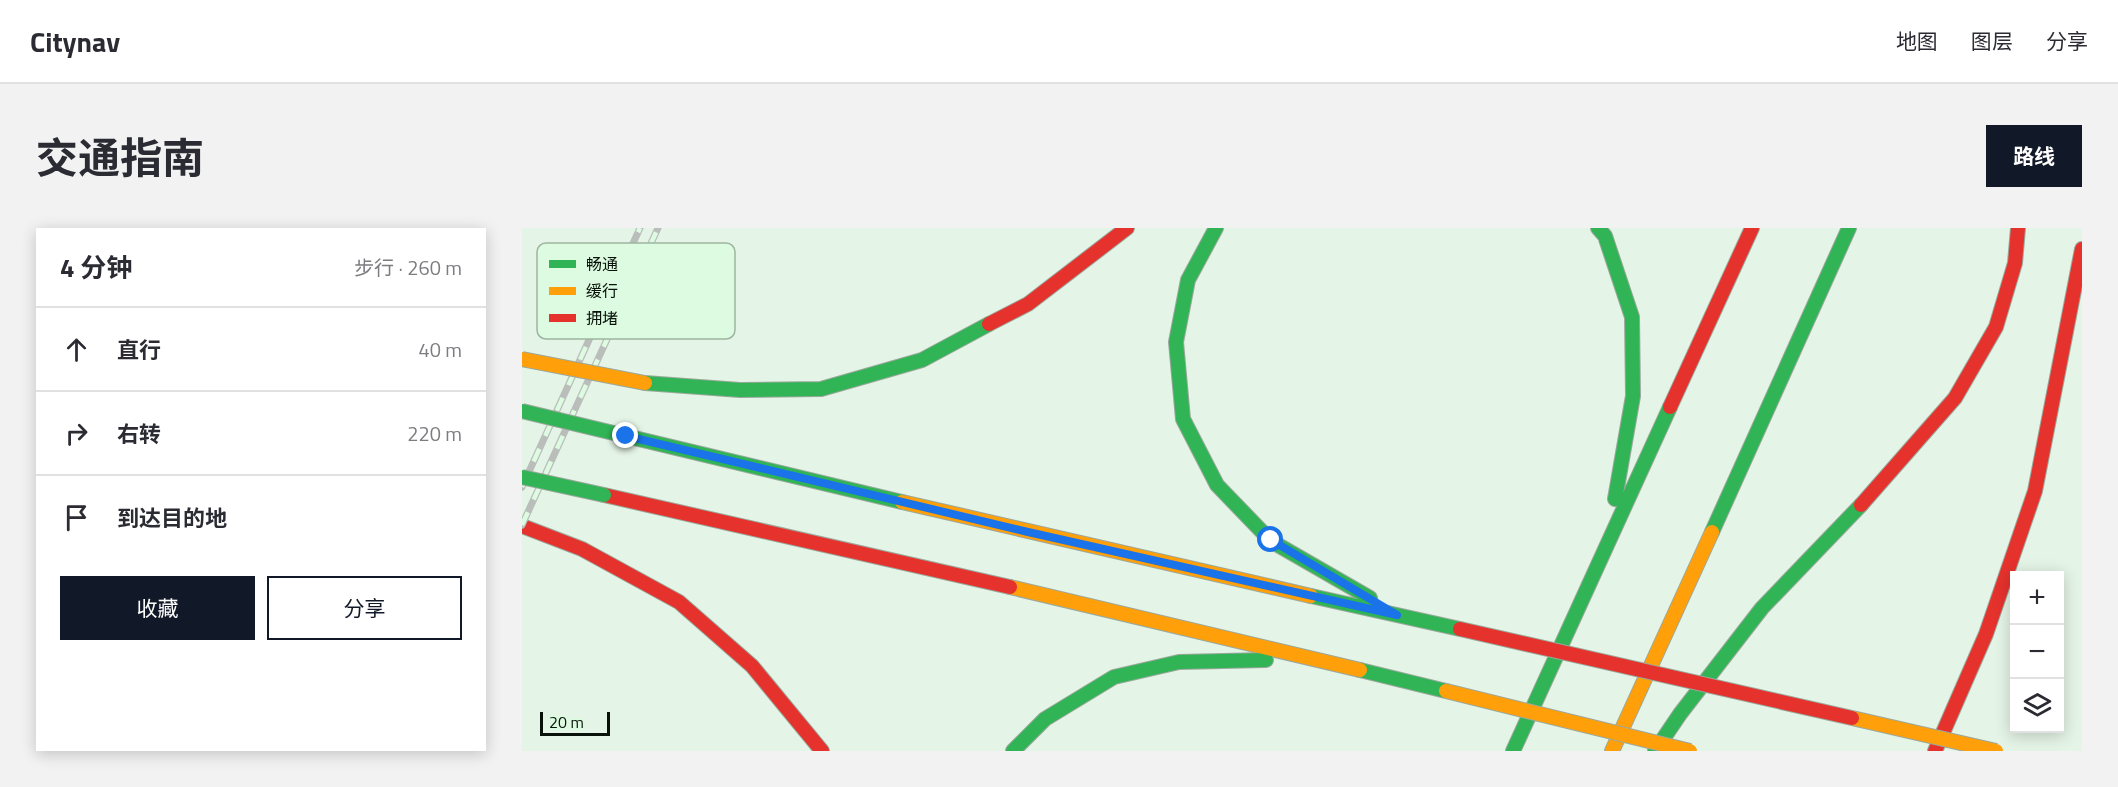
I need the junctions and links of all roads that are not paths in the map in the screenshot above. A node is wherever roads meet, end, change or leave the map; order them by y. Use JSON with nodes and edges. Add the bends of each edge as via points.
{"nodes":[{"id":1,"x":1127,"y":228,"type":"edge"},
{"id":2,"x":1216,"y":228,"type":"edge"},
{"id":3,"x":1598,"y":228,"type":"edge"},
{"id":4,"x":1752,"y":228,"type":"edge"},
{"id":5,"x":1849,"y":228,"type":"edge"},
{"id":6,"x":2018,"y":228,"type":"edge"},
{"id":7,"x":2082,"y":249,"type":"edge"},
{"id":8,"x":522,"y":359,"type":"edge"},
{"id":9,"x":522,"y":411,"type":"edge"},
{"id":10,"x":522,"y":477,"type":"edge"},
{"id":11,"x":522,"y":526,"type":"edge"},
{"id":12,"x":1608,"y":544,"type":"junction"},
{"id":13,"x":1397,"y":615,"type":"junction"},
{"id":14,"x":1311,"y":658,"type":"junction"},
{"id":15,"x":822,"y":751,"type":"edge"},
{"id":16,"x":1013,"y":751,"type":"edge"},
{"id":17,"x":1513,"y":751,"type":"edge"},
{"id":18,"x":1612,"y":751,"type":"edge"},
{"id":19,"x":1655,"y":751,"type":"edge"},
{"id":20,"x":1690,"y":751,"type":"edge"},
{"id":21,"x":1935,"y":751,"type":"edge"},
{"id":22,"x":1996,"y":751,"type":"edge"}],
"edges":[{"from":1,"to":8,"type":"main road","bridge":true,"via":[[1028,304],[922,360],[821,389],[740,390],[645,383]]},
{"from":2,"to":13,"type":"main road","via":[[1188,280],[1176,342],[1183,419],[1216,485],[1271,540]]},
{"from":3,"to":12,"type":"main road","via":[[1605,236],[1632,317],[1633,396]]},
{"from":4,"to":12,"type":"main road"},
{"from":5,"to":18,"type":"main road"},
{"from":6,"to":19,"type":"main road","via":[[2015,263],[1996,327],[1955,398],[1874,491],[1762,608]]},
{"from":7,"to":21,"type":"main road","via":[[2035,491],[1986,634]]},
{"from":9,"to":13,"type":"main road","bridge":true},
{"from":10,"to":14,"type":"main road","bridge":true},
{"from":11,"to":15,"type":"main road","via":[[582,549],[679,602],[752,666]]},
{"from":12,"to":17,"type":"main road"},
{"from":13,"to":22,"type":"main road","bridge":true},
{"from":14,"to":16,"type":"main road","via":[[1179,662],[1114,677],[1045,719]]},
{"from":14,"to":20,"type":"main road","bridge":true}]}
